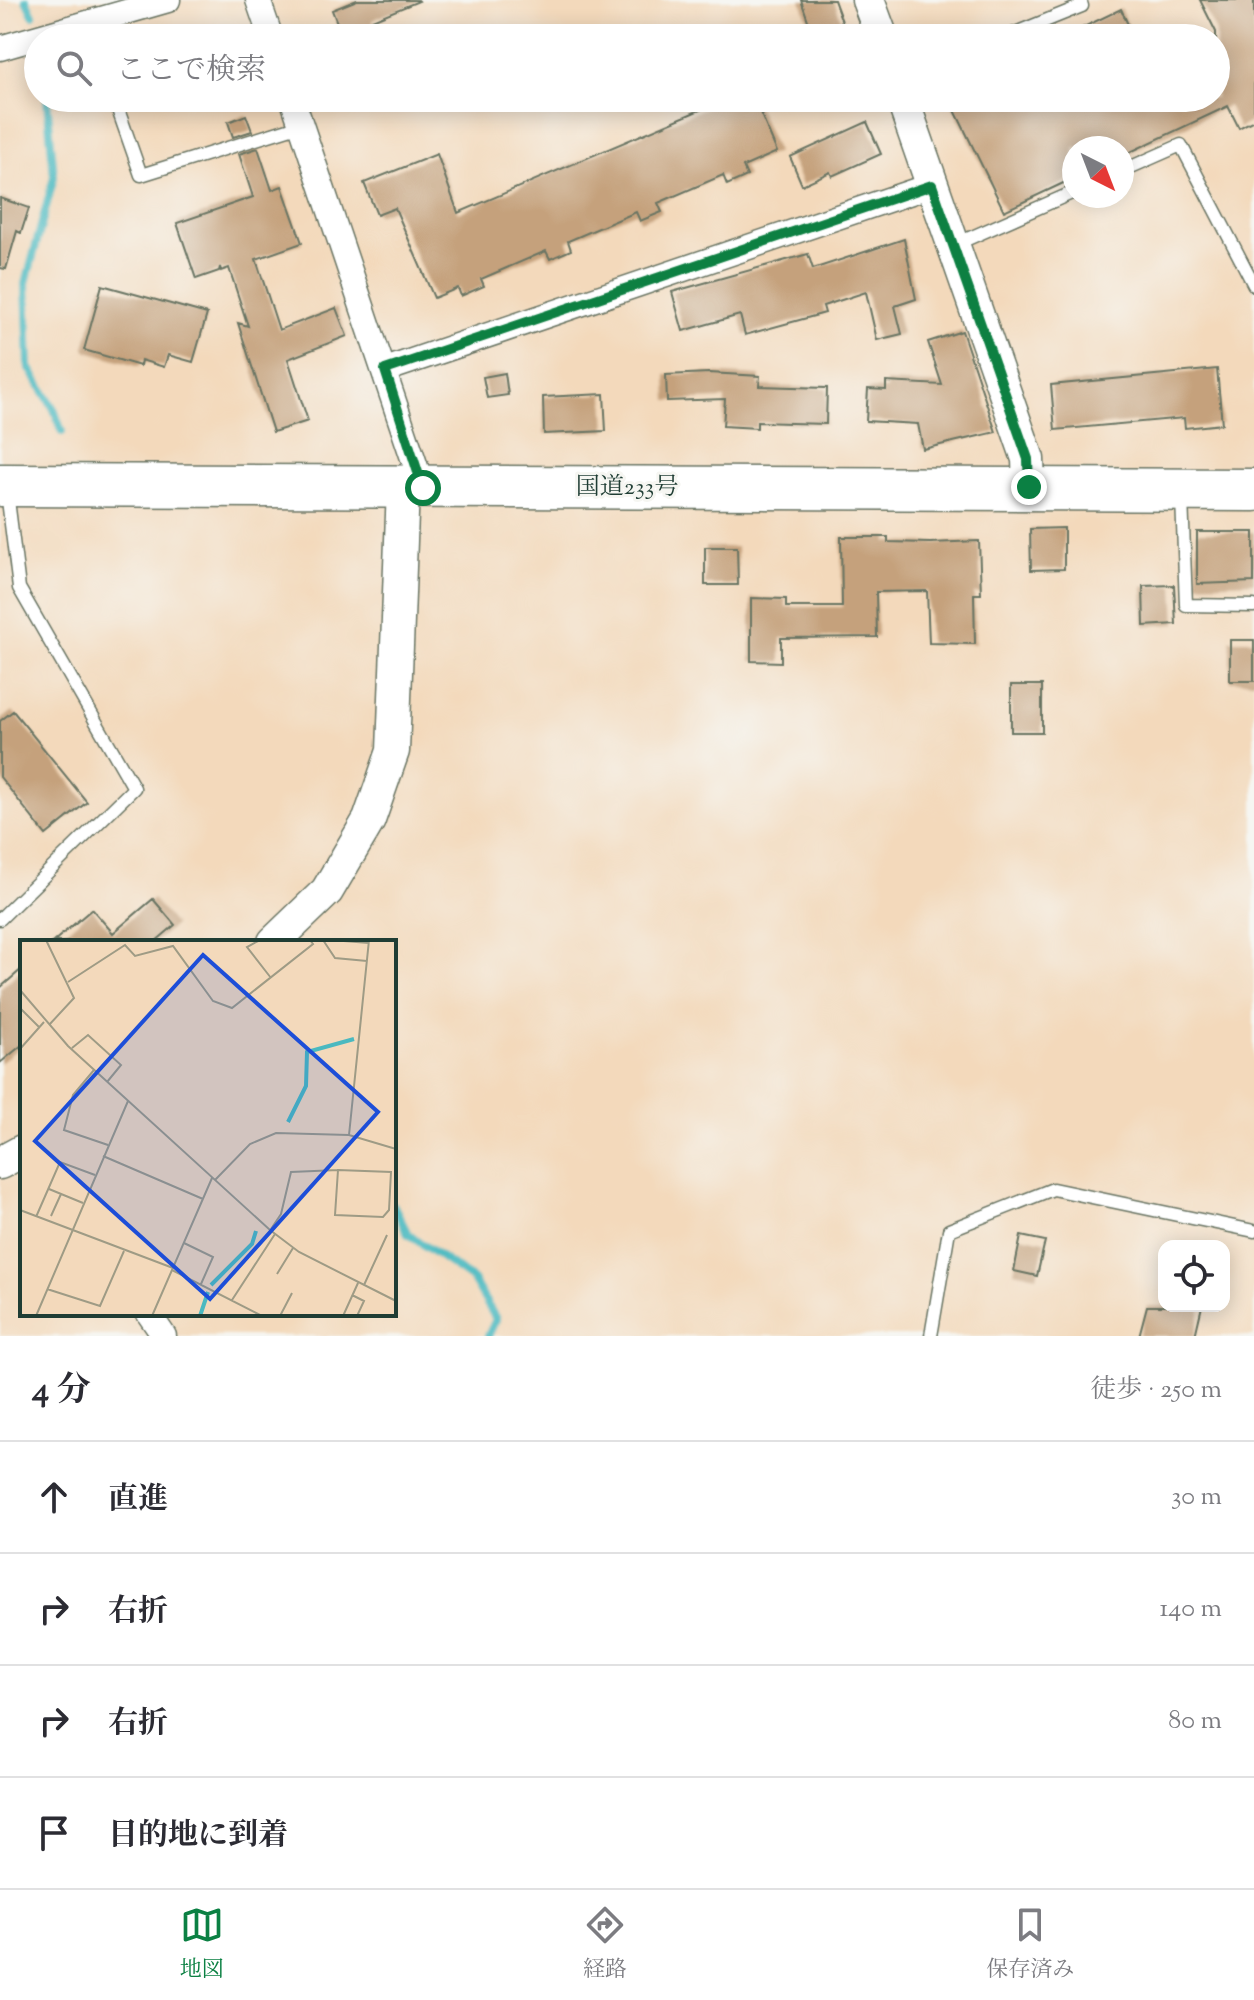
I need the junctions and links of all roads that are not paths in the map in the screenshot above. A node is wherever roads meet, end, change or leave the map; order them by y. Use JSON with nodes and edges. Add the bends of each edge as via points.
{"nodes":[{"id":1,"x":168,"y":0,"type":"edge"},
{"id":2,"x":258,"y":0,"type":"edge"},
{"id":3,"x":868,"y":0,"type":"edge"},
{"id":4,"x":1080,"y":0,"type":"edge"},
{"id":5,"x":106,"y":24,"type":"edge"},
{"id":6,"x":266,"y":24,"type":"edge"},
{"id":7,"x":877,"y":24,"type":"edge"},
{"id":8,"x":1038,"y":24,"type":"edge"},
{"id":9,"x":24,"y":43,"type":"edge"},
{"id":10,"x":0,"y":48,"type":"edge"},
{"id":11,"x":119,"y":112,"type":"edge"},
{"id":12,"x":297,"y":112,"type":"edge"},
{"id":13,"x":907,"y":112,"type":"edge"},
{"id":14,"x":301,"y":125,"type":"junction"},
{"id":15,"x":1134,"y":166,"type":"edge"},
{"id":16,"x":932,"y":185,"type":"junction"},
{"id":17,"x":1062,"y":197,"type":"edge"},
{"id":18,"x":954,"y":246,"type":"junction"},
{"id":19,"x":1254,"y":285,"type":"edge"},
{"id":20,"x":385,"y":370,"type":"junction"},
{"id":21,"x":3,"y":485,"type":"edge"},
{"id":22,"x":1029,"y":487,"type":"junction"},
{"id":23,"x":413,"y":488,"type":"junction"},
{"id":24,"x":1181,"y":489,"type":"junction"},
{"id":25,"x":1254,"y":490,"type":"edge"},
{"id":26,"x":1254,"y":606,"type":"edge"},
{"id":27,"x":0,"y":919,"type":"edge"},
{"id":28,"x":276,"y":940,"type":"edge"},
{"id":29,"x":20,"y":1152,"type":"edge"},
{"id":30,"x":0,"y":1163,"type":"edge"},
{"id":31,"x":1254,"y":1231,"type":"edge"},
{"id":32,"x":150,"y":1316,"type":"edge"},
{"id":33,"x":164,"y":1336,"type":"edge"},
{"id":34,"x":931,"y":1336,"type":"edge"}],
"edges":[{"from":1,"to":5,"type":"street"},
{"from":2,"to":6,"type":"street"},
{"from":3,"to":7,"type":"street"},
{"from":4,"to":8,"type":"lane","via":[[1082,6]]},
{"from":9,"to":10,"type":"street"},
{"from":11,"to":14,"type":"lane","via":[[141,175]]},
{"from":12,"to":14,"type":"street"},
{"from":13,"to":16,"type":"street"},
{"from":14,"to":20,"type":"street"},
{"from":15,"to":19,"type":"lane","via":[[1181,145]]},
{"from":16,"to":18,"type":"street"},
{"from":16,"to":20,"type":"street"},
{"from":17,"to":18,"type":"lane"},
{"from":18,"to":22,"type":"street","via":[[1028,459]]},
{"from":20,"to":23,"type":"street"},
{"from":21,"to":23,"type":"highway","name":"国道233号"},
{"from":21,"to":27,"type":"lane","via":[[19,588],[134,788]]},
{"from":22,"to":23,"type":"highway","name":"国道233号"},
{"from":22,"to":24,"type":"highway","name":"国道233号"},
{"from":23,"to":28,"type":"street","via":[[393,751],[369,820],[327,891]]},
{"from":24,"to":25,"type":"highway","name":"国道233号"},
{"from":24,"to":26,"type":"lane","via":[[1186,605]]},
{"from":29,"to":30,"type":"street"},
{"from":31,"to":34,"type":"lane","via":[[1053,1189],[949,1230]]},
{"from":32,"to":33,"type":"street"}]}
